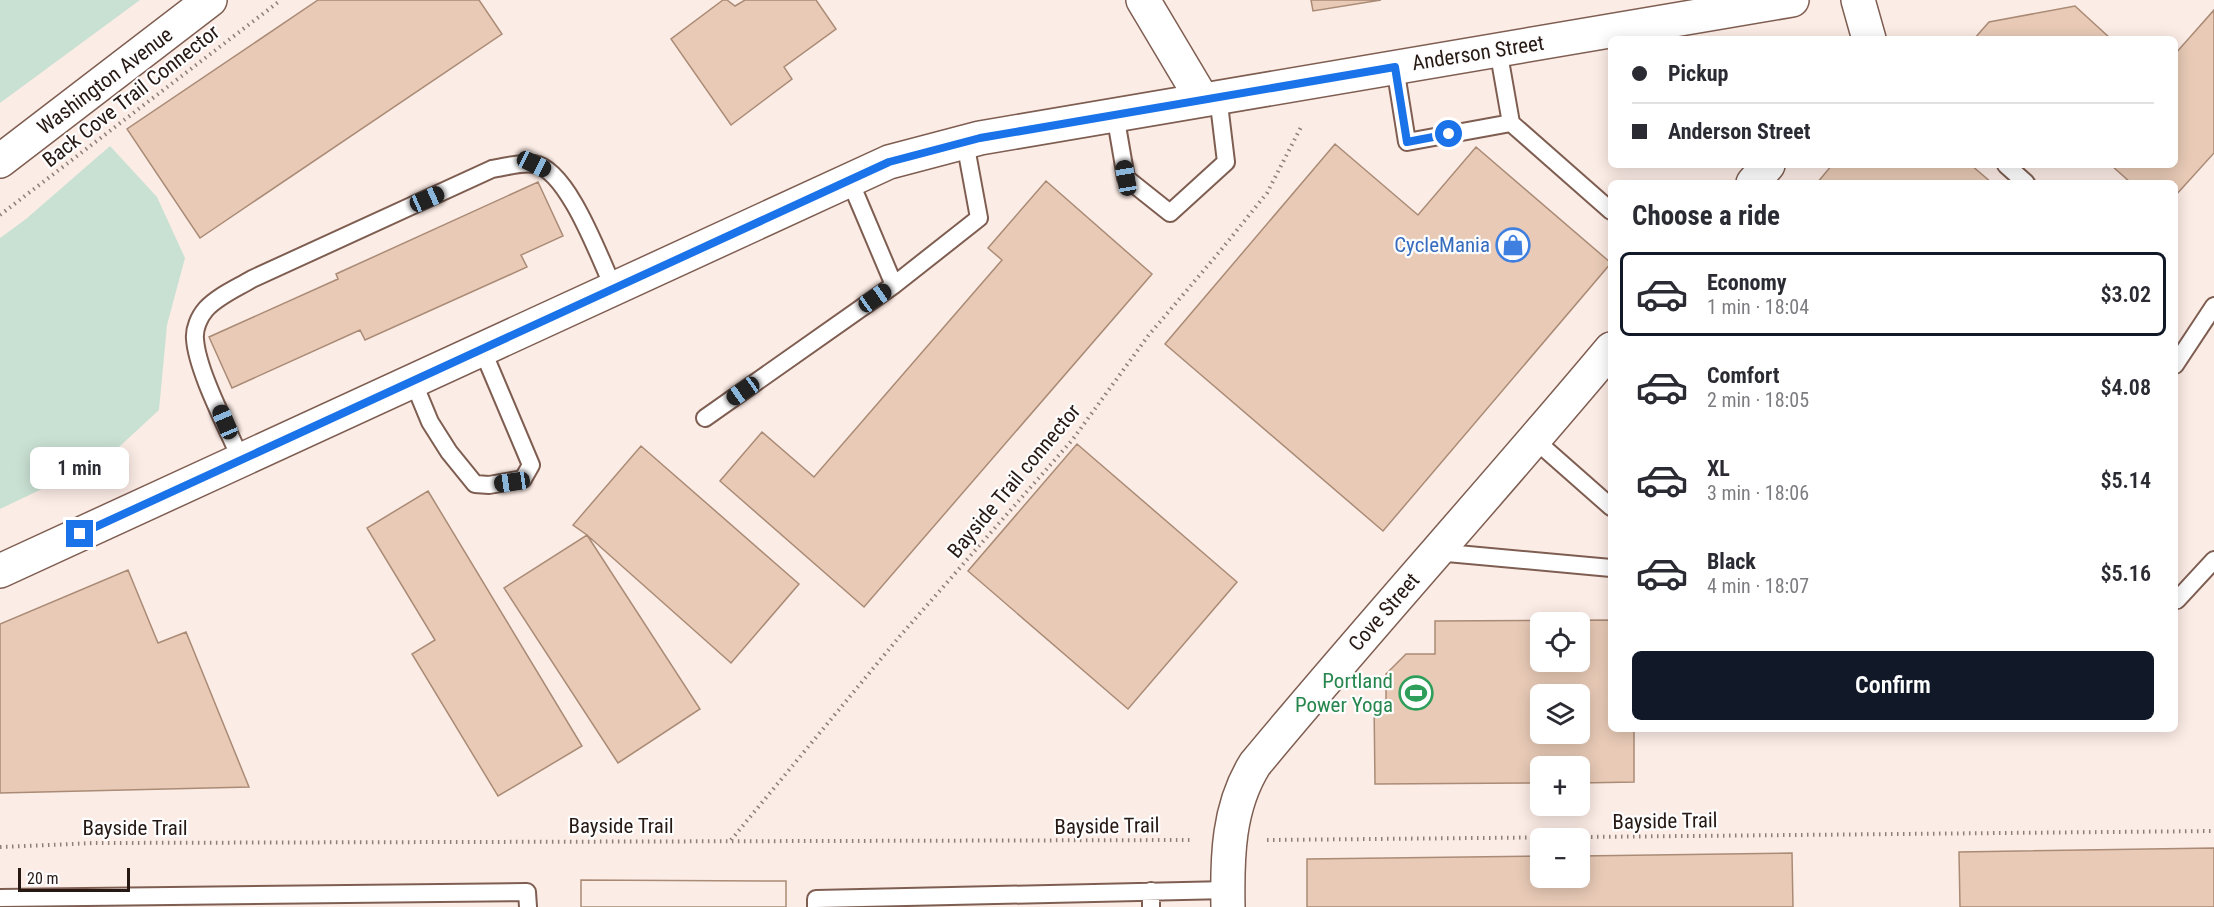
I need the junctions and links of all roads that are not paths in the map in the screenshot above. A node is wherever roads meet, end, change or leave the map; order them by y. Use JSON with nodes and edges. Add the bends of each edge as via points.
{"nodes":[{"id":1,"x":210,"y":0,"type":"edge"},
{"id":2,"x":1143,"y":0,"type":"edge"},
{"id":3,"x":1792,"y":0,"type":"edge"},
{"id":4,"x":1858,"y":0,"type":"edge"},
{"id":5,"x":1868,"y":36,"type":"edge"},
{"id":6,"x":1498,"y":49,"type":"junction"},
{"id":7,"x":1395,"y":67,"type":"junction"},
{"id":8,"x":1210,"y":98,"type":"junction"},
{"id":9,"x":1115,"y":114,"type":"junction"},
{"id":10,"x":1511,"y":123,"type":"junction"},
{"id":11,"x":965,"y":142,"type":"junction"},
{"id":12,"x":0,"y":161,"type":"edge"},
{"id":13,"x":1766,"y":168,"type":"edge"},
{"id":14,"x":2009,"y":168,"type":"edge"},
{"id":15,"x":1756,"y":180,"type":"edge"},
{"id":16,"x":2023,"y":180,"type":"edge"},
{"id":17,"x":850,"y":181,"type":"junction"},
{"id":18,"x":1608,"y":209,"type":"edge"},
{"id":19,"x":894,"y":285,"type":"junction"},
{"id":20,"x":614,"y":289,"type":"junction"},
{"id":21,"x":2214,"y":306,"type":"edge"},
{"id":22,"x":482,"y":349,"type":"junction"},
{"id":23,"x":1608,"y":353,"type":"edge"},
{"id":24,"x":2178,"y":360,"type":"edge"},
{"id":25,"x":413,"y":381,"type":"junction"},
{"id":26,"x":705,"y":418,"type":"dead end"},
{"id":27,"x":1535,"y":440,"type":"junction"},
{"id":28,"x":241,"y":460,"type":"junction"},
{"id":29,"x":1608,"y":504,"type":"edge"},
{"id":30,"x":1436,"y":552,"type":"junction"},
{"id":31,"x":2214,"y":560,"type":"edge"},
{"id":32,"x":1608,"y":568,"type":"edge"},
{"id":33,"x":0,"y":571,"type":"edge"},
{"id":34,"x":2178,"y":599,"type":"edge"},
{"id":35,"x":0,"y":898,"type":"edge"},
{"id":36,"x":1228,"y":898,"type":"edge"},
{"id":37,"x":528,"y":899,"type":"edge"},
{"id":38,"x":1151,"y":899,"type":"edge"},
{"id":39,"x":816,"y":907,"type":"edge"}],
"edges":[{"from":1,"to":12,"type":"street","name":"Washington Avenue"},
{"from":2,"to":8,"type":"street"},
{"from":3,"to":6,"type":"street","name":"Anderson Street"},
{"from":4,"to":5,"type":"street"},
{"from":6,"to":7,"type":"street","name":"Anderson Street"},
{"from":6,"to":10,"type":"lane"},
{"from":7,"to":8,"type":"street","name":"Anderson Street"},
{"from":7,"to":10,"type":"lane","via":[[1407,142]]},
{"from":8,"to":9,"type":"street","name":"Anderson Street"},
{"from":8,"to":9,"type":"lane","via":[[1226,162],[1170,213],[1126,178]]},
{"from":9,"to":11,"type":"street","name":"Anderson Street"},
{"from":10,"to":18,"type":"lane"},
{"from":11,"to":17,"type":"street","name":"Anderson Street","via":[[889,162]]},
{"from":11,"to":19,"type":"lane","via":[[979,218]]},
{"from":13,"to":15,"type":"street"},
{"from":14,"to":16,"type":"lane"},
{"from":17,"to":19,"type":"lane"},
{"from":17,"to":20,"type":"street","name":"Anderson Street"},
{"from":19,"to":26,"type":"lane"},
{"from":20,"to":22,"type":"street","name":"Anderson Street"},
{"from":20,"to":28,"type":"lane","via":[[566,190],[550,171],[534,164],[492,170],[252,279],[205,309],[195,338],[205,375]]},
{"from":21,"to":24,"type":"lane"},
{"from":22,"to":25,"type":"street","name":"Anderson Street"},
{"from":22,"to":25,"type":"lane","via":[[531,465],[523,479],[475,484],[430,422]]},
{"from":23,"to":27,"type":"street","name":"Cove Street"},
{"from":25,"to":28,"type":"street","name":"Anderson Street"},
{"from":27,"to":29,"type":"lane"},
{"from":27,"to":30,"type":"street","name":"Cove Street"},
{"from":28,"to":33,"type":"street","name":"Anderson Street"},
{"from":30,"to":32,"type":"lane"},
{"from":30,"to":36,"type":"street","name":"Cove Street","via":[[1255,764],[1233,815]]},
{"from":31,"to":34,"type":"lane"},
{"from":35,"to":37,"type":"lane"},
{"from":36,"to":38,"type":"lane"},
{"from":38,"to":39,"type":"lane","via":[[816,899]]}]}
